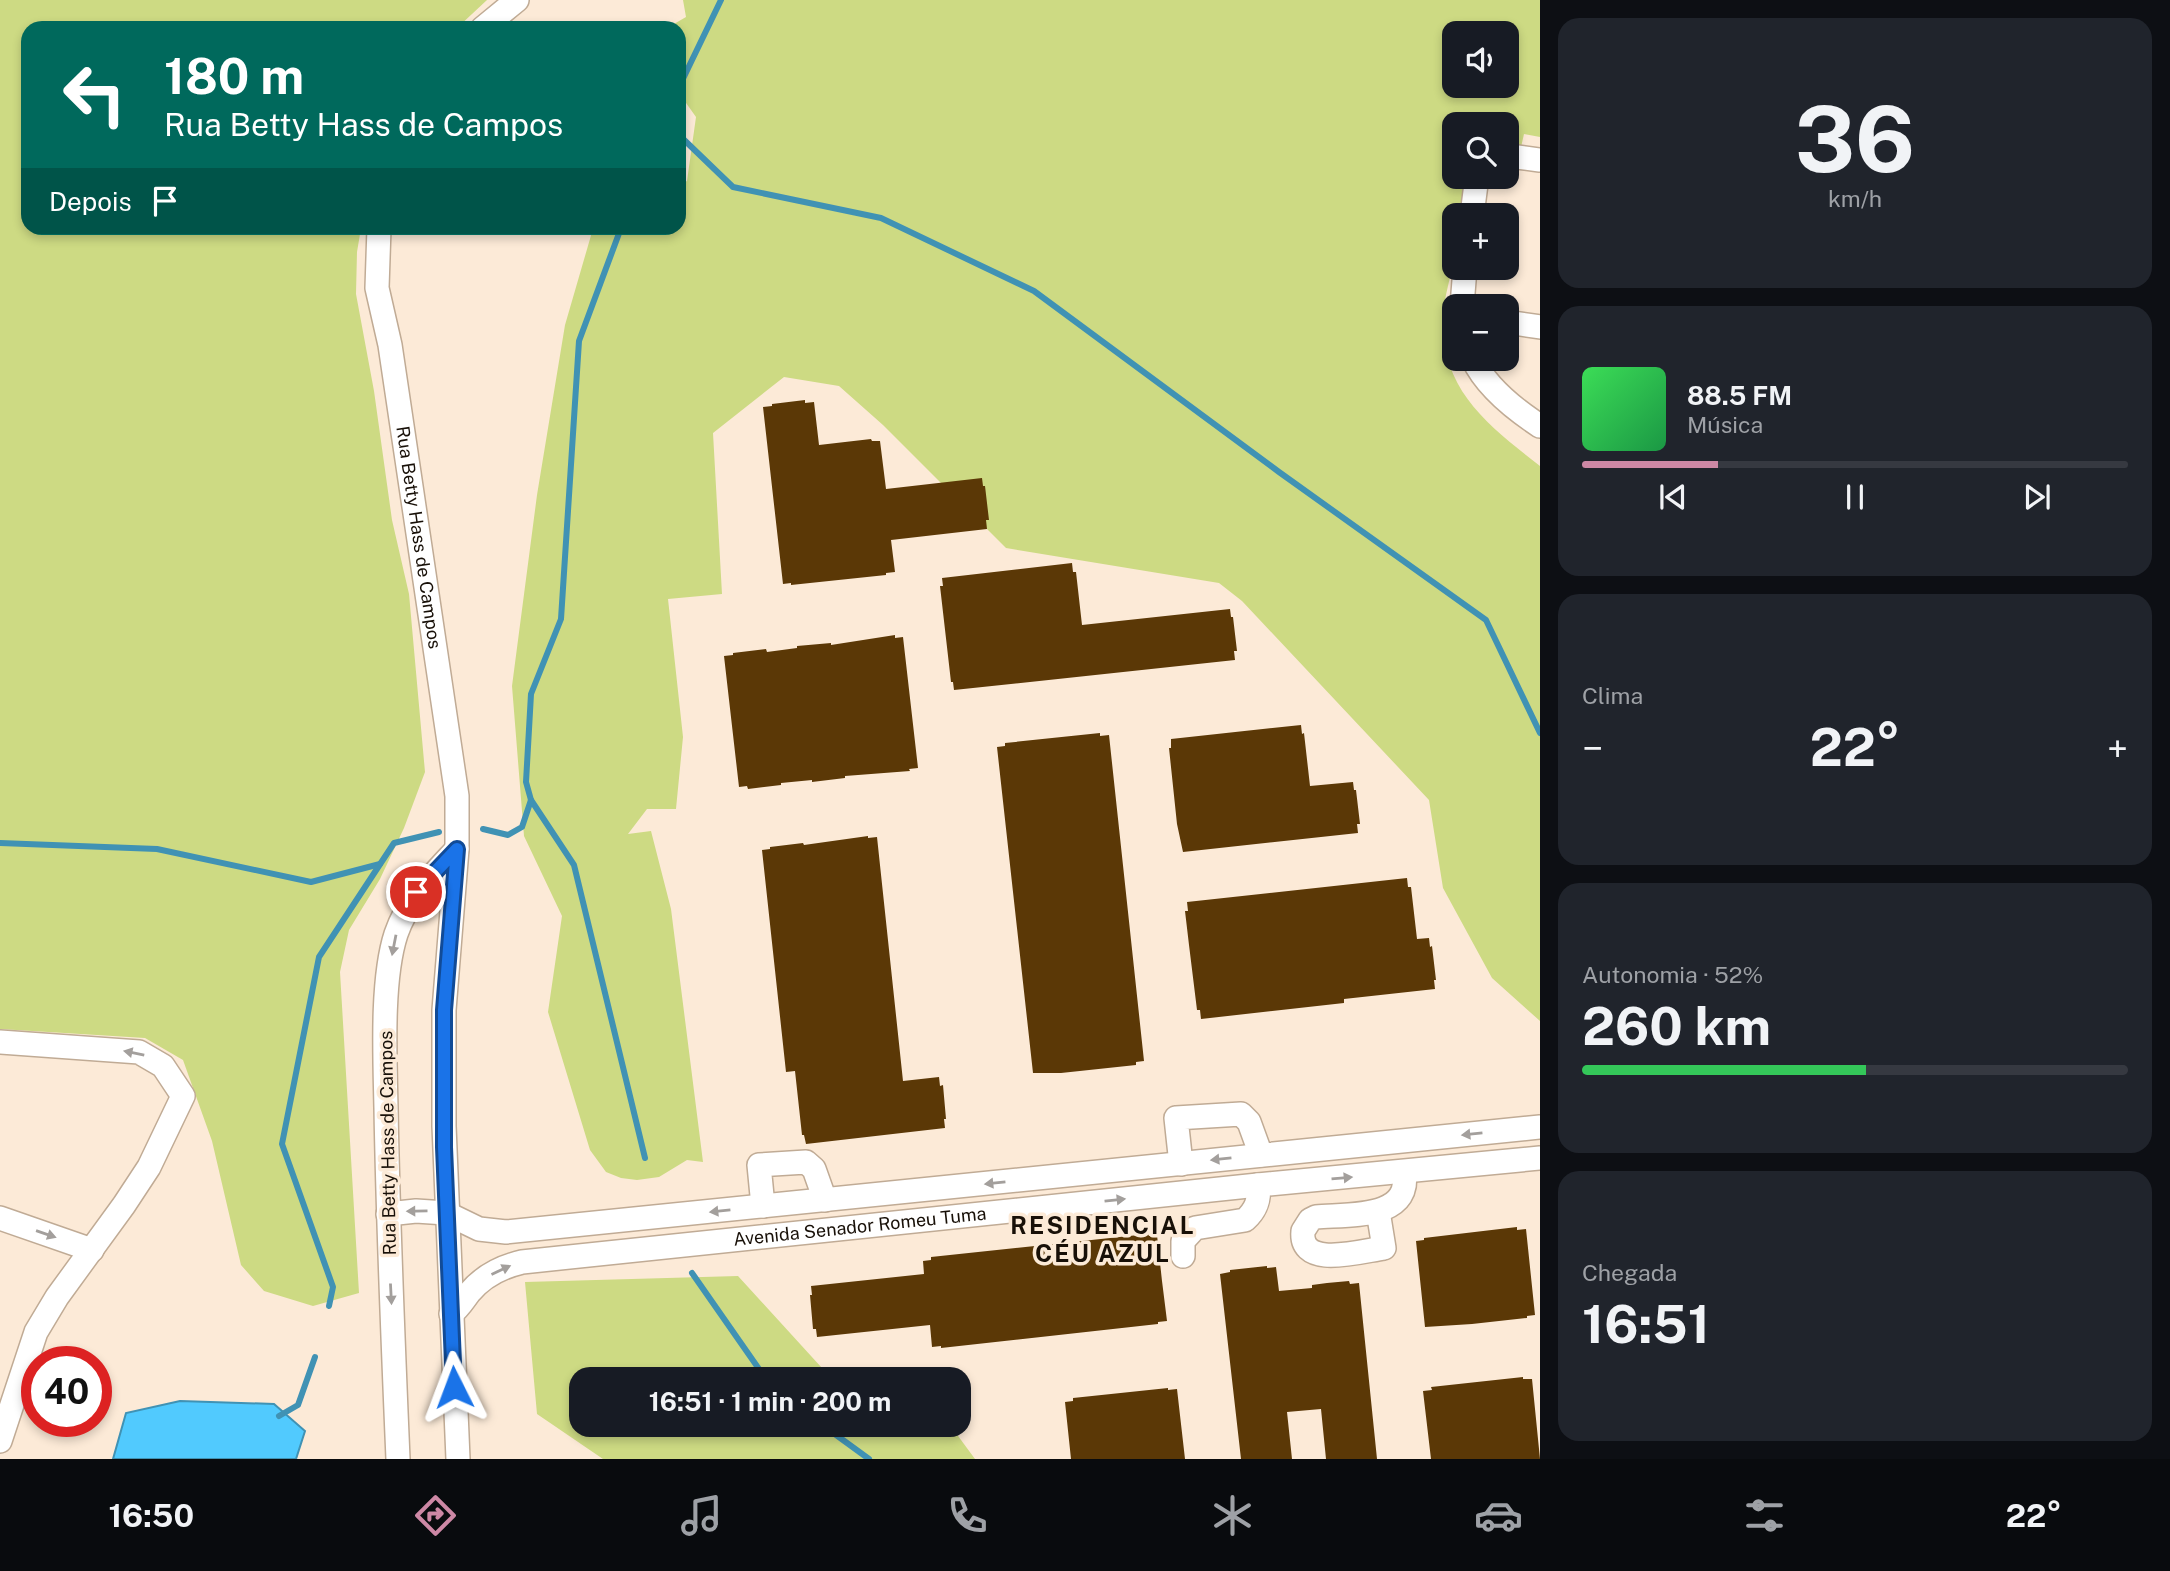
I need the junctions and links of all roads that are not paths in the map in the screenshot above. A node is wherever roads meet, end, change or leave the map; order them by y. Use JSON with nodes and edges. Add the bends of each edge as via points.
{"nodes":[{"id":1,"x":517,"y":0,"type":"edge"},
{"id":2,"x":492,"y":21,"type":"edge"},
{"id":3,"x":1519,"y":158,"type":"edge"},
{"id":4,"x":1540,"y":160,"type":"edge"},
{"id":5,"x":379,"y":235,"type":"edge"},
{"id":6,"x":1519,"y":324,"type":"edge"},
{"id":7,"x":1540,"y":327,"type":"edge"},
{"id":8,"x":1480,"y":371,"type":"edge"},
{"id":9,"x":1540,"y":426,"type":"edge"},
{"id":10,"x":457,"y":849,"type":"junction"},
{"id":11,"x":0,"y":1042,"type":"edge"},
{"id":12,"x":1540,"y":1127,"type":"edge"},
{"id":13,"x":1261,"y":1155,"type":"junction"},
{"id":14,"x":1540,"y":1158,"type":"edge"},
{"id":15,"x":1181,"y":1164,"type":"junction"},
{"id":16,"x":1404,"y":1172,"type":"junction"},
{"id":17,"x":1258,"y":1185,"type":"junction"},
{"id":18,"x":825,"y":1200,"type":"junction"},
{"id":19,"x":763,"y":1206,"type":"junction"},
{"id":20,"x":1378,"y":1210,"type":"junction"},
{"id":21,"x":446,"y":1213,"type":"junction"},
{"id":22,"x":388,"y":1214,"type":"junction"},
{"id":23,"x":0,"y":1218,"type":"edge"},
{"id":24,"x":93,"y":1250,"type":"junction"},
{"id":25,"x":1183,"y":1256,"type":"dead end"},
{"id":26,"x":451,"y":1314,"type":"junction"},
{"id":27,"x":2,"y":1429,"type":"edge"},
{"id":28,"x":398,"y":1459,"type":"edge"},
{"id":29,"x":458,"y":1459,"type":"edge"}],
"edges":[{"from":1,"to":2,"type":"street"},
{"from":3,"to":4,"type":"street"},
{"from":5,"to":10,"type":"street","name":"Rua Betty Hass de Campos","via":[[377,288],[390,345],[446,718],[457,796]]},
{"from":6,"to":7,"type":"street"},
{"from":8,"to":9,"type":"street","via":[[1506,401]]},
{"from":10,"to":21,"type":"street","name":"Rua Betty Hass de Campos","via":[[444,1010]]},
{"from":10,"to":22,"type":"street","name":"Rua Betty Hass de Campos","one_way":true,"via":[[416,892],[396,934],[391,958],[385,1069]]},
{"from":24,"to":11,"type":"street","one_way":true,"via":[[149,1167],[183,1096],[163,1066],[139,1052]]},
{"from":12,"to":13,"type":"street","name":"Avenida Senador Romeu Tuma","one_way":true},
{"from":13,"to":15,"type":"street","name":"Avenida Senador Romeu Tuma","one_way":true},
{"from":13,"to":15,"type":"street","via":[[1249,1122],[1241,1114],[1176,1118]]},
{"from":14,"to":16,"type":"street","name":"Avenida Senador Romeu Tuma"},
{"from":15,"to":18,"type":"street","name":"Avenida Senador Romeu Tuma","one_way":true},
{"from":17,"to":16,"type":"street","name":"Avenida Senador Romeu Tuma","one_way":true},
{"from":16,"to":20,"type":"street","via":[[1402,1196],[1392,1206]]},
{"from":17,"to":25,"type":"street","via":[[1258,1200],[1245,1220],[1195,1228],[1183,1241]]},
{"from":26,"to":17,"type":"street","name":"Avenida Senador Romeu Tuma","one_way":true,"via":[[479,1282],[522,1262]]},
{"from":18,"to":19,"type":"street","name":"Avenida Senador Romeu Tuma"},
{"from":18,"to":19,"type":"street","via":[[814,1169],[806,1161],[759,1165]]},
{"from":19,"to":21,"type":"street","name":"Avenida Senador Romeu Tuma","one_way":true,"via":[[506,1233],[479,1229]]},
{"from":20,"to":20,"type":"street","via":[[1316,1217],[1305,1225],[1302,1238],[1309,1251],[1323,1255],[1384,1248]]},
{"from":21,"to":22,"type":"street","one_way":true},
{"from":21,"to":26,"type":"street","name":"Rua Betty Hass de Campos"},
{"from":22,"to":28,"type":"street","name":"Rua Betty Hass de Campos","one_way":true},
{"from":23,"to":24,"type":"street","one_way":true},
{"from":24,"to":27,"type":"street","via":[[36,1332]]},
{"from":26,"to":29,"type":"street","name":"Rua Betty Hass de Campos"}]}
